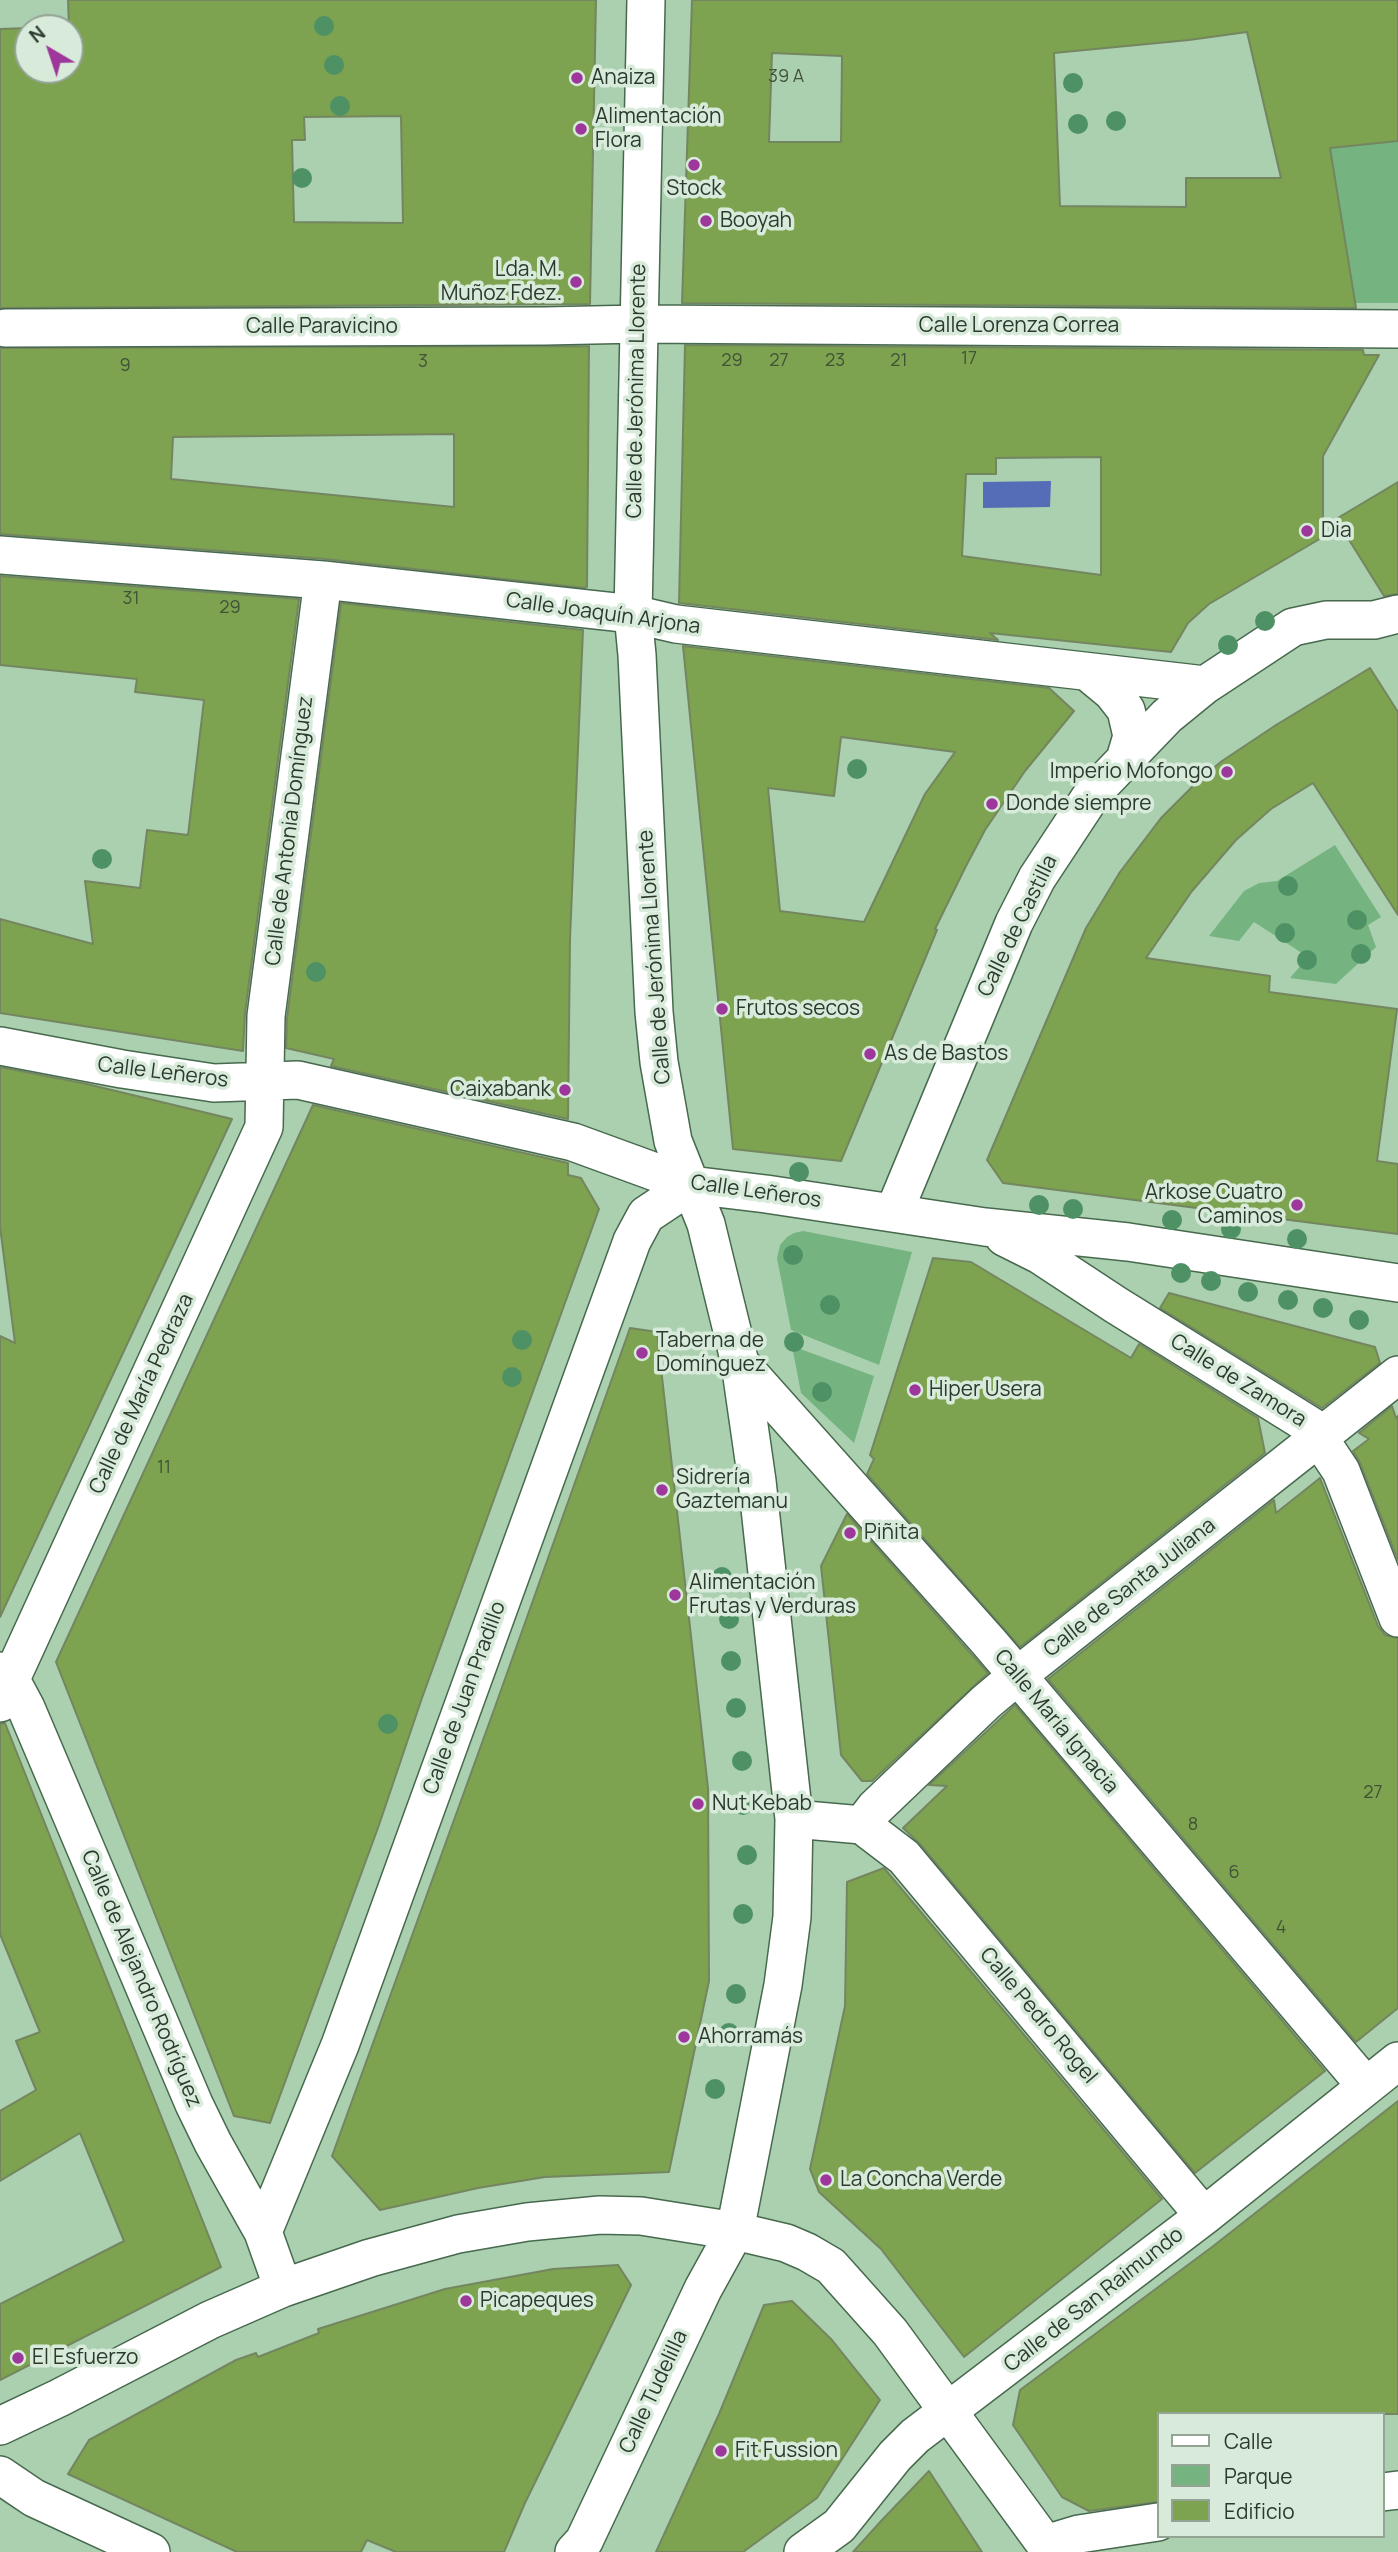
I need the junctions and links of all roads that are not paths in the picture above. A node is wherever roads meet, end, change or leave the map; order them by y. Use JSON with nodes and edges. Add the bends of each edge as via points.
{"nodes":[{"id":1,"x":646,"y":0,"type":"edge"},
{"id":2,"x":639,"y":324,"type":"junction"},
{"id":3,"x":5,"y":328,"type":"dead end"},
{"id":4,"x":1398,"y":329,"type":"edge"},
{"id":5,"x":0,"y":555,"type":"edge"},
{"id":6,"x":323,"y":580,"type":"junction"},
{"id":7,"x":633,"y":614,"type":"junction"},
{"id":8,"x":1398,"y":615,"type":"edge"},
{"id":9,"x":1089,"y":673,"type":"junction"},
{"id":10,"x":1205,"y":685,"type":"junction"},
{"id":11,"x":1126,"y":756,"type":"junction"},
{"id":12,"x":0,"y":1046,"type":"edge"},
{"id":13,"x":265,"y":1082,"type":"junction"},
{"id":14,"x":691,"y":1185,"type":"junction"},
{"id":15,"x":894,"y":1212,"type":"junction"},
{"id":16,"x":985,"y":1227,"type":"junction"},
{"id":17,"x":1128,"y":1242,"type":"junction"},
{"id":18,"x":1398,"y":1283,"type":"edge"},
{"id":19,"x":1116,"y":1305,"type":"junction"},
{"id":20,"x":740,"y":1363,"type":"junction"},
{"id":21,"x":1398,"y":1375,"type":"edge"},
{"id":22,"x":1321,"y":1438,"type":"junction"},
{"id":23,"x":1398,"y":1618,"type":"edge"},
{"id":24,"x":1017,"y":1676,"type":"junction"},
{"id":25,"x":4,"y":1685,"type":"edge"},
{"id":26,"x":794,"y":1819,"type":"junction"},
{"id":27,"x":862,"y":1825,"type":"junction"},
{"id":28,"x":1398,"y":2061,"type":"edge"},
{"id":29,"x":1366,"y":2086,"type":"junction"},
{"id":30,"x":1204,"y":2216,"type":"junction"},
{"id":31,"x":735,"y":2231,"type":"junction"},
{"id":32,"x":263,"y":2232,"type":"junction"},
{"id":33,"x":283,"y":2288,"type":"junction"},
{"id":34,"x":948,"y":2412,"type":"junction"},
{"id":35,"x":0,"y":2427,"type":"edge"},
{"id":36,"x":0,"y":2475,"type":"edge"},
{"id":37,"x":1156,"y":2522,"type":"edge"},
{"id":38,"x":584,"y":2548,"type":"edge"},
{"id":39,"x":1048,"y":2548,"type":"edge"},
{"id":40,"x":151,"y":2552,"type":"edge"},
{"id":41,"x":803,"y":2552,"type":"edge"}],
"edges":[{"from":1,"to":2,"type":"street","name":"Calle de Jerónima Llorente"},
{"from":2,"to":3,"type":"street","name":"Calle Paravicino"},
{"from":2,"to":4,"type":"street","name":"Calle Lorenza Correa"},
{"from":2,"to":7,"type":"street","name":"Calle de Jerónima Llorente"},
{"from":5,"to":6,"type":"street","name":"Calle Joaquín Arjona"},
{"from":6,"to":7,"type":"street","name":"Calle Joaquín Arjona"},
{"from":6,"to":13,"type":"street","name":"Calle de Antonia Domínguez","via":[[266,1016]]},
{"from":7,"to":9,"type":"street","name":"Calle Joaquín Arjona","via":[[676,624]]},
{"from":7,"to":14,"type":"street","name":"Calle de Jerónima Llorente","via":[[659,1062],[673,1141]]},
{"from":8,"to":10,"type":"street","name":"Calle de Castilla","via":[[1293,627]]},
{"from":9,"to":10,"type":"street","name":"Calle Joaquín Arjona"},
{"from":9,"to":11,"type":"street","via":[[1126,710],[1132,736]]},
{"from":10,"to":11,"type":"street","name":"Calle de Castilla"},
{"from":11,"to":15,"type":"street","name":"Calle de Castilla","via":[[1093,793],[1037,877]]},
{"from":12,"to":13,"type":"street","name":"Calle Leñeros","via":[[214,1083]]},
{"from":13,"to":14,"type":"street","name":"Calle Leñeros","via":[[298,1080],[573,1142]]},
{"from":13,"to":25,"type":"street","name":"Calle de María Pedraza","via":[[264,1127]]},
{"from":14,"to":15,"type":"street","name":"Calle Leñeros"},
{"from":14,"to":20,"type":"street","name":"Calle de Jerónima Llorente","via":[[715,1255]]},
{"from":14,"to":32,"type":"street","name":"Calle de Juan Pradillo","via":[[646,1214],[632,1241],[340,2045]]},
{"from":15,"to":16,"type":"street","name":"Calle Leñeros"},
{"from":16,"to":17,"type":"street","name":"Calle Leñeros"},
{"from":16,"to":19,"type":"street","name":"Calle de Zamora","via":[[1040,1255]]},
{"from":17,"to":18,"type":"street","name":"Calle Leñeros"},
{"from":17,"to":19,"type":"street","via":[[1101,1261],[1098,1277]]},
{"from":19,"to":22,"type":"street","name":"Calle de Zamora","via":[[1311,1426]]},
{"from":20,"to":24,"type":"street","name":"Calle María Ignacia"},
{"from":20,"to":26,"type":"street","name":"Calle de Jerónima Llorente"},
{"from":21,"to":22,"type":"street","name":"Calle de Santa Juliana"},
{"from":22,"to":23,"type":"street","name":"Calle de Zamora","via":[[1341,1471]]},
{"from":22,"to":24,"type":"street","name":"Calle de Santa Juliana"},
{"from":24,"to":27,"type":"street","name":"Calle de Santa Juliana"},
{"from":24,"to":29,"type":"street","name":"Calle María Ignacia"},
{"from":25,"to":32,"type":"street","name":"Calle de Alejandro Rodríguez","via":[[26,1708],[194,2104]]},
{"from":26,"to":27,"type":"street"},
{"from":26,"to":31,"type":"street","name":"Calle de Jerónima Llorente","via":[[792,1917],[783,1985]]},
{"from":27,"to":30,"type":"street","name":"Calle Pedro Rogel","via":[[904,1857]]},
{"from":28,"to":29,"type":"street","name":"Calle de San Raimundo"},
{"from":29,"to":30,"type":"street","name":"Calle de San Raimundo"},
{"from":30,"to":34,"type":"street","name":"Calle de San Raimundo"},
{"from":31,"to":33,"type":"street","via":[[641,2216],[527,2221],[395,2251]]},
{"from":31,"to":34,"type":"street","via":[[786,2243],[831,2266],[890,2332]]},
{"from":31,"to":38,"type":"street","name":"Calle Tudelilla","via":[[703,2289]]},
{"from":32,"to":33,"type":"street","name":"Calle de Alejandro Rodríguez"},
{"from":33,"to":35,"type":"street"},
{"from":34,"to":39,"type":"street"},
{"from":34,"to":41,"type":"street","name":"Calle de San Raimundo","via":[[895,2456],[839,2526]]},
{"from":36,"to":40,"type":"street","via":[[34,2498]]},
{"from":37,"to":39,"type":"street","via":[[1088,2533]]}]}
